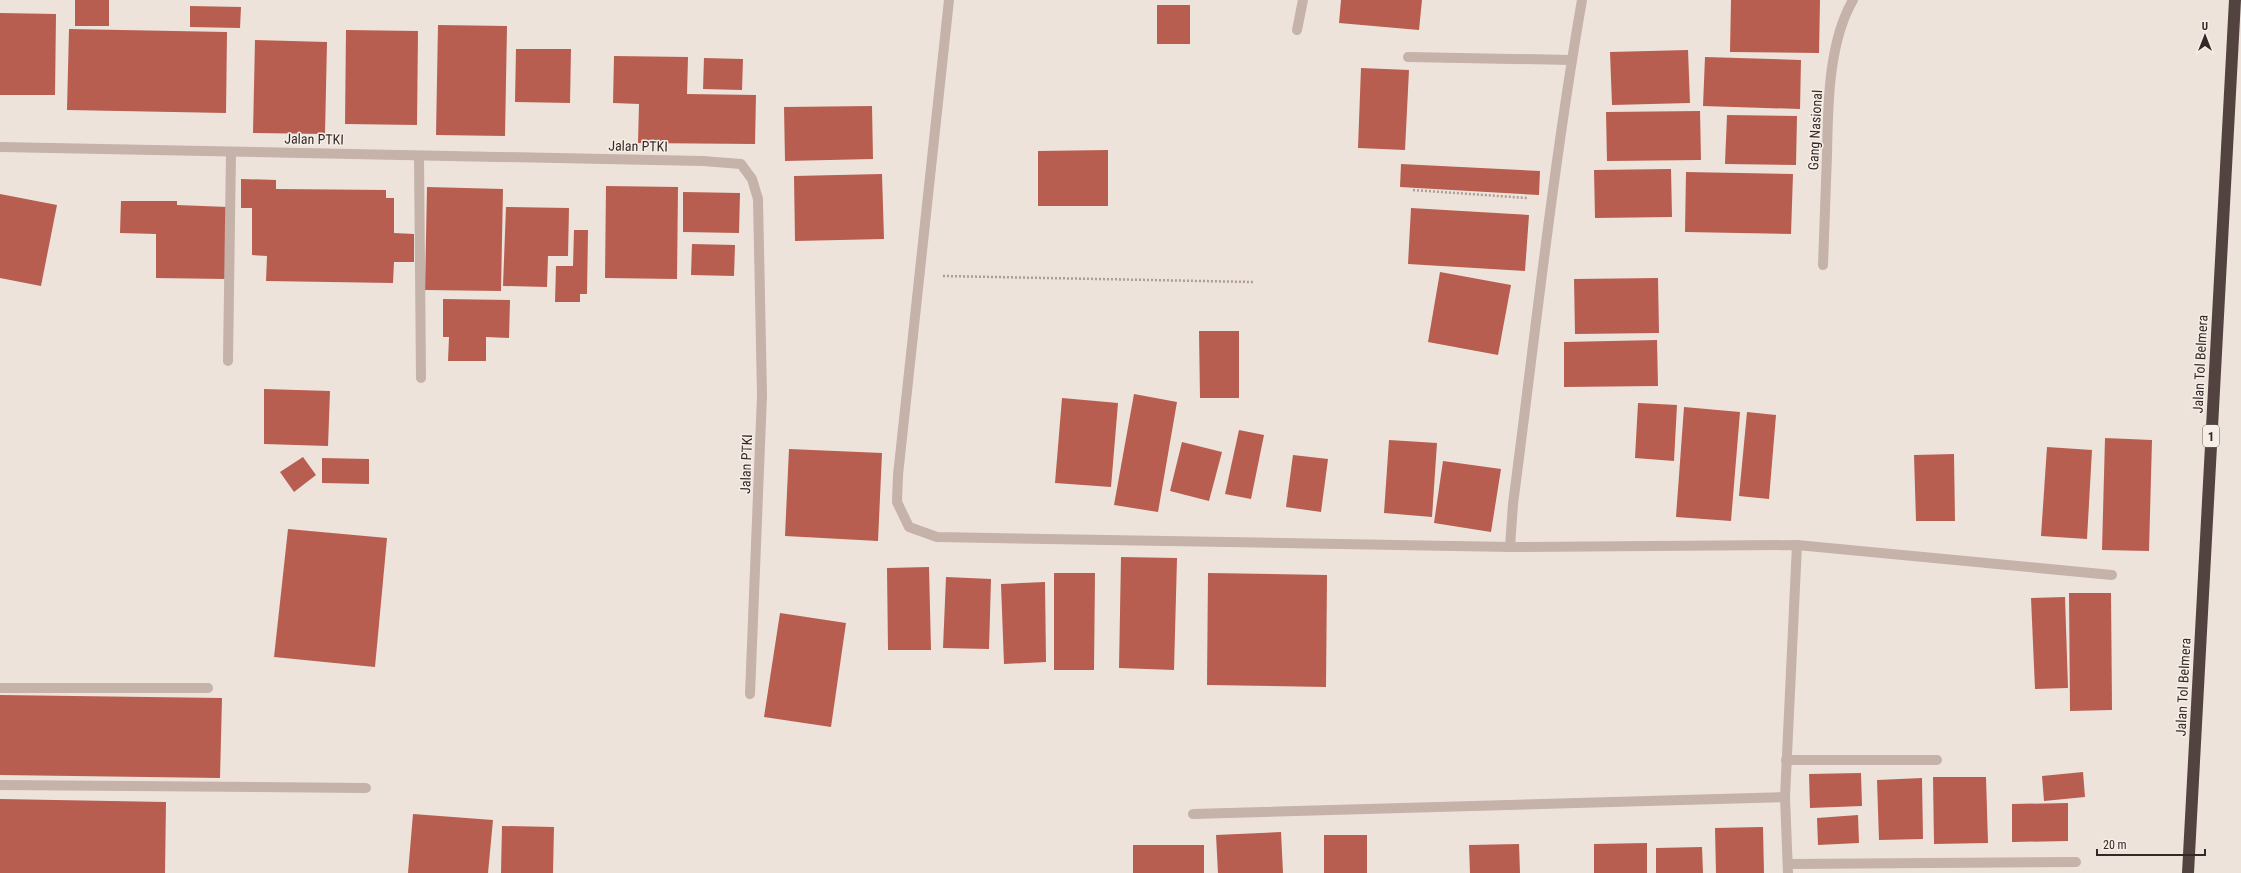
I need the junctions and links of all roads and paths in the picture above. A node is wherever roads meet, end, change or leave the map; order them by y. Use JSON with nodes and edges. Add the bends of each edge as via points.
{"nodes":[{"id":1,"x":949,"y":0,"type":"edge"},
{"id":2,"x":1303,"y":0,"type":"edge"},
{"id":3,"x":1582,"y":0,"type":"edge"},
{"id":4,"x":1853,"y":0,"type":"edge"},
{"id":5,"x":2235,"y":0,"type":"edge"},
{"id":6,"x":1297,"y":30,"type":"dead end"},
{"id":7,"x":1408,"y":57,"type":"dead end"},
{"id":8,"x":1572,"y":60,"type":"junction"},
{"id":9,"x":0,"y":147,"type":"edge"},
{"id":10,"x":231,"y":152,"type":"junction"},
{"id":11,"x":419,"y":156,"type":"junction"},
{"id":12,"x":1413,"y":190,"type":"dead end"},
{"id":13,"x":1553,"y":200,"type":"junction"},
{"id":14,"x":1823,"y":265,"type":"dead end"},
{"id":15,"x":918,"y":276,"type":"junction"},
{"id":16,"x":1253,"y":282,"type":"dead end"},
{"id":17,"x":228,"y":361,"type":"dead end"},
{"id":18,"x":422,"y":378,"type":"dead end"},
{"id":19,"x":1797,"y":545,"type":"junction"},
{"id":20,"x":1510,"y":547,"type":"junction"},
{"id":21,"x":2112,"y":575,"type":"dead end"},
{"id":22,"x":0,"y":688,"type":"edge"},
{"id":23,"x":208,"y":688,"type":"dead end"},
{"id":24,"x":750,"y":694,"type":"dead end"},
{"id":25,"x":1786,"y":760,"type":"junction"},
{"id":26,"x":1937,"y":760,"type":"dead end"},
{"id":27,"x":0,"y":785,"type":"edge"},
{"id":28,"x":366,"y":788,"type":"dead end"},
{"id":29,"x":1785,"y":797,"type":"junction"},
{"id":30,"x":1193,"y":814,"type":"dead end"},
{"id":31,"x":2076,"y":862,"type":"dead end"},
{"id":32,"x":1788,"y":868,"type":"edge"},
{"id":33,"x":2188,"y":873,"type":"edge"}],
"edges":[{"from":1,"to":15,"type":"street"},
{"from":2,"to":6,"type":"street"},
{"from":3,"to":8,"type":"street"},
{"from":4,"to":14,"type":"street","name":"Gang Nasional","via":[[1846,12],[1834,58],[1829,103]]},
{"from":5,"to":33,"type":"highway","name":"Jalan Tol Belmera","number":"1"},
{"from":7,"to":8,"type":"street"},
{"from":8,"to":13,"type":"street"},
{"from":9,"to":10,"type":"street","name":"Jalan PTKI"},
{"from":10,"to":11,"type":"street","name":"Jalan PTKI"},
{"from":10,"to":17,"type":"street"},
{"from":11,"to":18,"type":"street"},
{"from":11,"to":24,"type":"street","name":"Jalan PTKI","via":[[731,162],[741,164],[752,178],[758,199],[762,395]]},
{"from":12,"to":13,"type":"path"},
{"from":13,"to":20,"type":"street","via":[[1513,504]]},
{"from":15,"to":16,"type":"path"},
{"from":15,"to":20,"type":"street","via":[[897,502],[909,527],[937,537]]},
{"from":19,"to":20,"type":"street"},
{"from":19,"to":21,"type":"street"},
{"from":19,"to":25,"type":"street"},
{"from":22,"to":23,"type":"street"},
{"from":25,"to":26,"type":"street"},
{"from":25,"to":29,"type":"street"},
{"from":27,"to":28,"type":"street"},
{"from":29,"to":30,"type":"street"},
{"from":29,"to":32,"type":"street"},
{"from":31,"to":32,"type":"street"}]}
